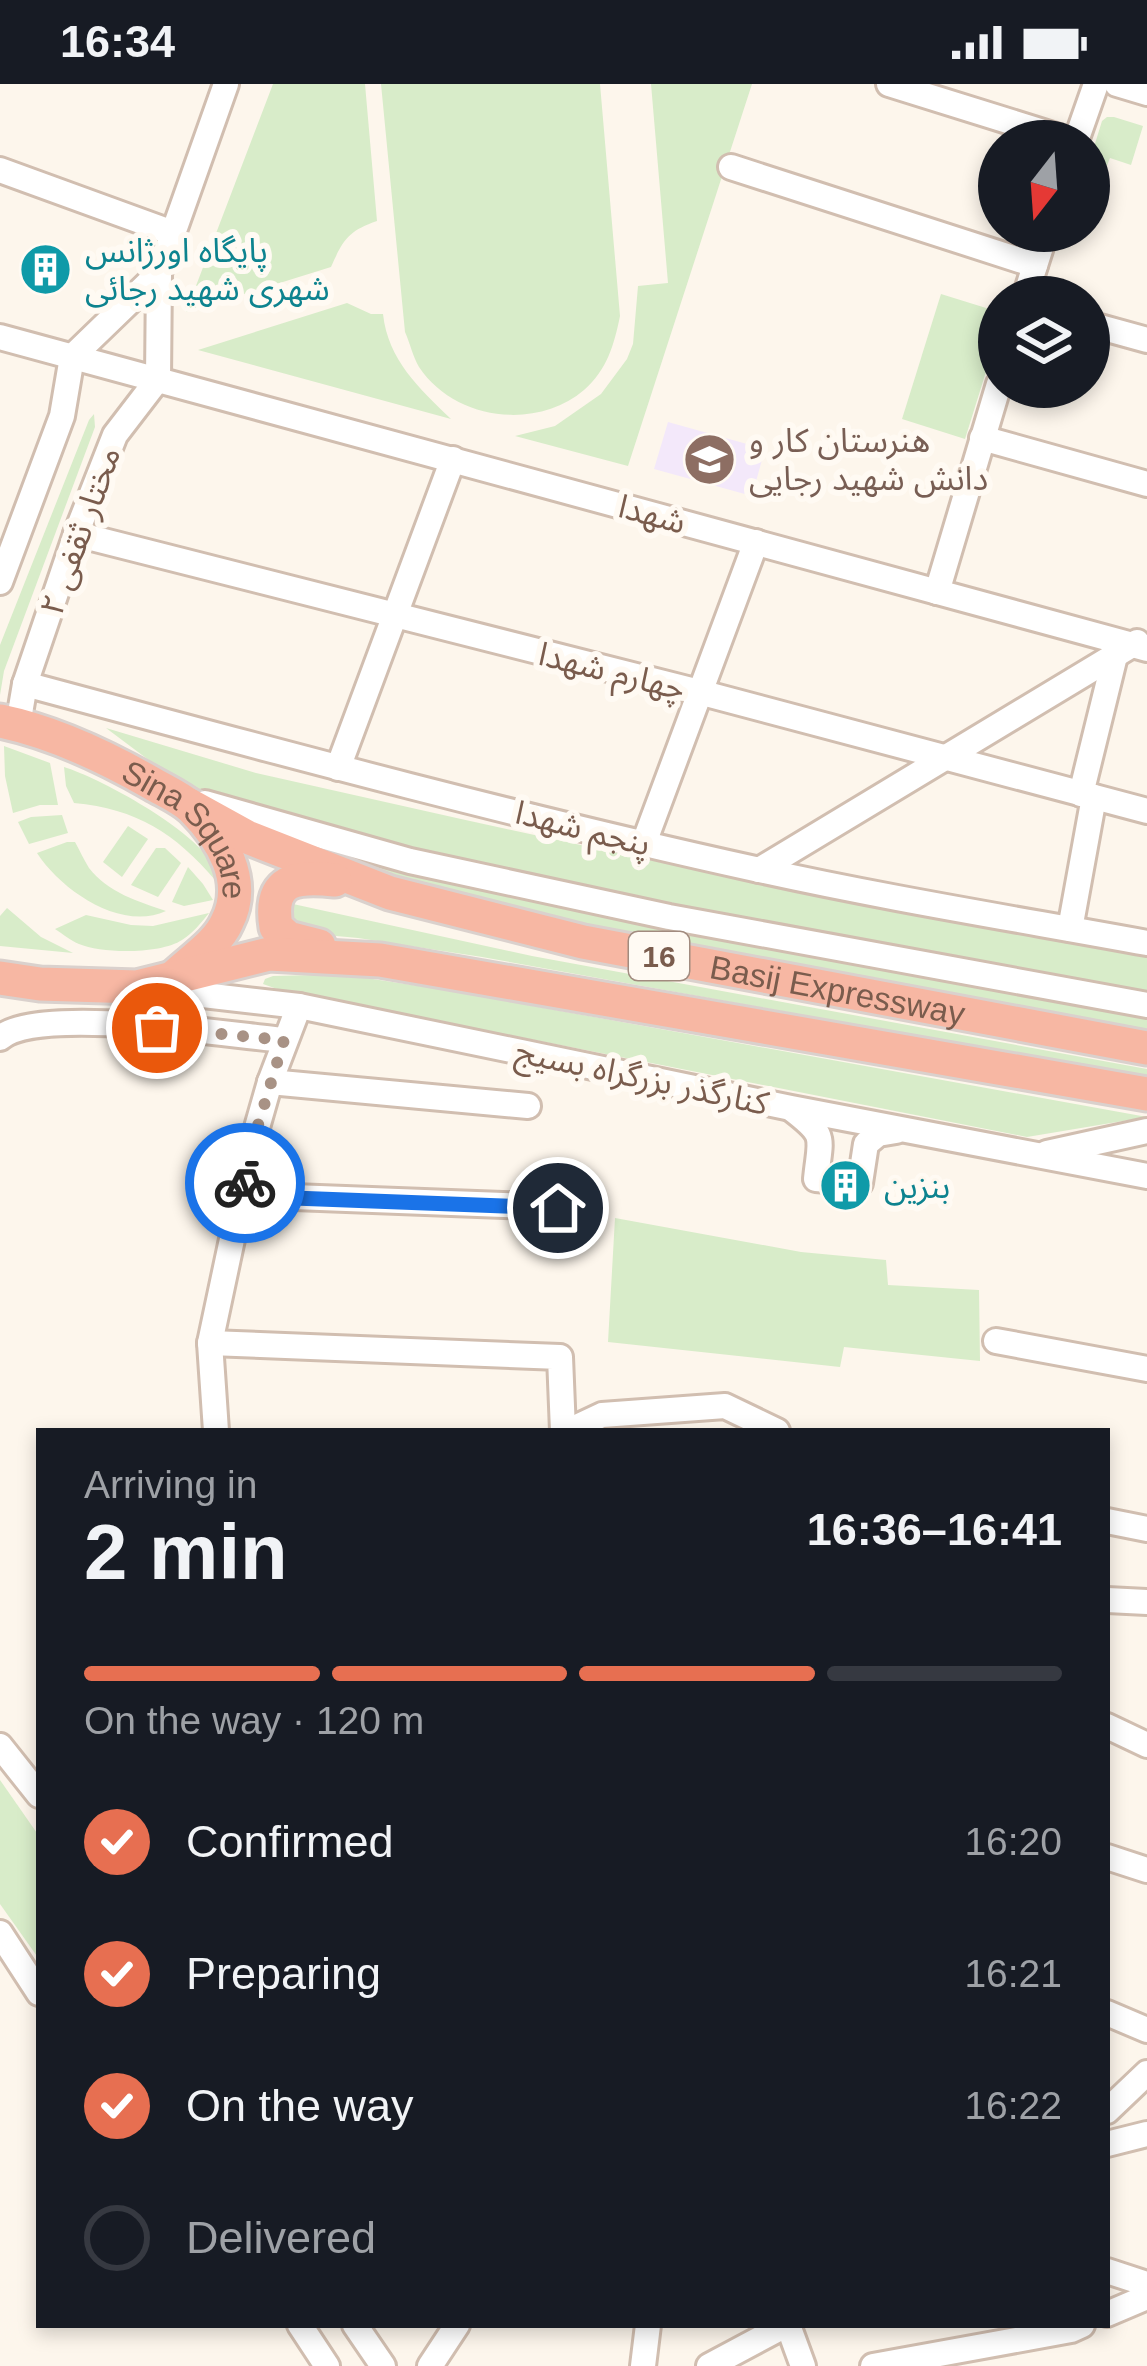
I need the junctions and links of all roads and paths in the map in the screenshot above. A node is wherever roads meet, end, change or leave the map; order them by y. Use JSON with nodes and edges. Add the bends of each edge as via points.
{"nodes":[{"id":1,"x":226,"y":84,"type":"edge"},
{"id":2,"x":889,"y":84,"type":"edge"},
{"id":3,"x":1096,"y":84,"type":"edge"},
{"id":4,"x":1117,"y":84,"type":"edge"},
{"id":5,"x":1147,"y":93,"type":"edge"},
{"id":6,"x":1006,"y":120,"type":"edge"},
{"id":7,"x":1082,"y":120,"type":"edge"},
{"id":8,"x":731,"y":167,"type":"dead end"},
{"id":9,"x":0,"y":170,"type":"edge"},
{"id":10,"x":173,"y":232,"type":"junction"},
{"id":11,"x":1039,"y":252,"type":"edge"},
{"id":12,"x":1035,"y":265,"type":"junction"},
{"id":13,"x":159,"y":273,"type":"junction"},
{"id":14,"x":1032,"y":276,"type":"edge"},
{"id":15,"x":1110,"y":330,"type":"edge"},
{"id":16,"x":0,"y":337,"type":"edge"},
{"id":17,"x":1147,"y":340,"type":"edge"},
{"id":18,"x":73,"y":357,"type":"junction"},
{"id":19,"x":158,"y":379,"type":"junction"},
{"id":20,"x":991,"y":408,"type":"edge"},
{"id":21,"x":982,"y":438,"type":"junction"},
{"id":22,"x":453,"y":460,"type":"junction"},
{"id":23,"x":1147,"y":484,"type":"edge"},
{"id":24,"x":9,"y":533,"type":"edge"},
{"id":25,"x":76,"y":534,"type":"junction"},
{"id":26,"x":756,"y":542,"type":"junction"},
{"id":27,"x":0,"y":582,"type":"edge"},
{"id":28,"x":937,"y":592,"type":"junction"},
{"id":29,"x":394,"y":616,"type":"junction"},
{"id":30,"x":1136,"y":646,"type":"edge"},
{"id":31,"x":25,"y":684,"type":"junction"},
{"id":32,"x":699,"y":692,"type":"junction"},
{"id":33,"x":9,"y":723,"type":"edge"},
{"id":34,"x":944,"y":758,"type":"junction"},
{"id":35,"x":338,"y":768,"type":"junction"},
{"id":36,"x":1088,"y":796,"type":"junction"},
{"id":37,"x":179,"y":799,"type":"junction"},
{"id":38,"x":1147,"y":812,"type":"edge"},
{"id":39,"x":644,"y":843,"type":"junction"},
{"id":40,"x":759,"y":870,"type":"junction"},
{"id":41,"x":390,"y":893,"type":"junction"},
{"id":42,"x":1070,"y":929,"type":"junction"},
{"id":43,"x":1147,"y":944,"type":"edge"},
{"id":44,"x":380,"y":960,"type":"junction"},
{"id":45,"x":175,"y":976,"type":"junction"},
{"id":46,"x":0,"y":978,"type":"edge"},
{"id":47,"x":137,"y":987,"type":"junction"},
{"id":48,"x":299,"y":1006,"type":"junction"},
{"id":49,"x":1147,"y":1006,"type":"edge"},
{"id":50,"x":0,"y":1038,"type":"edge"},
{"id":51,"x":284,"y":1040,"type":"junction"},
{"id":52,"x":1147,"y":1048,"type":"edge"},
{"id":53,"x":270,"y":1082,"type":"junction"},
{"id":54,"x":1147,"y":1094,"type":"edge"},
{"id":55,"x":528,"y":1106,"type":"dead end"},
{"id":56,"x":791,"y":1108,"type":"junction"},
{"id":57,"x":903,"y":1130,"type":"junction"},
{"id":58,"x":1147,"y":1131,"type":"edge"},
{"id":59,"x":1033,"y":1156,"type":"junction"},
{"id":60,"x":1147,"y":1176,"type":"edge"},
{"id":61,"x":242,"y":1196,"type":"junction"},
{"id":62,"x":558,"y":1208,"type":"dead end"},
{"id":63,"x":996,"y":1341,"type":"dead end"},
{"id":64,"x":210,"y":1343,"type":"junction"},
{"id":65,"x":1147,"y":1370,"type":"edge"},
{"id":66,"x":216,"y":1428,"type":"edge"},
{"id":67,"x":566,"y":1428,"type":"edge"},
{"id":68,"x":573,"y":1428,"type":"edge"},
{"id":69,"x":771,"y":1428,"type":"edge"},
{"id":70,"x":1110,"y":1522,"type":"edge"},
{"id":71,"x":1147,"y":1528,"type":"edge"},
{"id":72,"x":1110,"y":1600,"type":"edge"},
{"id":73,"x":1147,"y":1602,"type":"edge"},
{"id":74,"x":1110,"y":1727,"type":"edge"},
{"id":75,"x":1147,"y":1745,"type":"edge"},
{"id":76,"x":0,"y":1746,"type":"edge"},
{"id":77,"x":36,"y":1791,"type":"edge"},
{"id":78,"x":1110,"y":1858,"type":"edge"},
{"id":79,"x":1147,"y":1870,"type":"edge"},
{"id":80,"x":0,"y":1933,"type":"edge"},
{"id":81,"x":9,"y":1959,"type":"edge"},
{"id":82,"x":36,"y":1990,"type":"edge"},
{"id":83,"x":1110,"y":2014,"type":"edge"},
{"id":84,"x":1147,"y":2030,"type":"edge"},
{"id":85,"x":1147,"y":2073,"type":"edge"},
{"id":86,"x":1110,"y":2107,"type":"edge"},
{"id":87,"x":1147,"y":2134,"type":"edge"},
{"id":88,"x":1110,"y":2143,"type":"edge"},
{"id":89,"x":1110,"y":2272,"type":"edge"},
{"id":90,"x":1147,"y":2284,"type":"edge"},
{"id":91,"x":1147,"y":2297,"type":"edge"},
{"id":92,"x":1110,"y":2313,"type":"edge"},
{"id":93,"x":302,"y":2328,"type":"edge"},
{"id":94,"x":357,"y":2328,"type":"edge"},
{"id":95,"x":456,"y":2328,"type":"edge"},
{"id":96,"x":648,"y":2328,"type":"edge"},
{"id":97,"x":781,"y":2328,"type":"edge"},
{"id":98,"x":788,"y":2328,"type":"edge"},
{"id":99,"x":1075,"y":2328,"type":"edge"},
{"id":100,"x":327,"y":2366,"type":"edge"},
{"id":101,"x":383,"y":2366,"type":"edge"},
{"id":102,"x":430,"y":2366,"type":"edge"},
{"id":103,"x":644,"y":2366,"type":"edge"},
{"id":104,"x":709,"y":2366,"type":"edge"},
{"id":105,"x":803,"y":2366,"type":"edge"},
{"id":106,"x":873,"y":2366,"type":"edge"}],
"edges":[{"from":1,"to":10,"type":"street"},
{"from":2,"to":6,"type":"street"},
{"from":3,"to":7,"type":"street"},
{"from":4,"to":5,"type":"street"},
{"from":8,"to":12,"type":"street"},
{"from":9,"to":10,"type":"street"},
{"from":10,"to":13,"type":"street"},
{"from":11,"to":12,"type":"street"},
{"from":12,"to":14,"type":"street"},
{"from":13,"to":18,"type":"street"},
{"from":13,"to":19,"type":"street"},
{"from":15,"to":17,"type":"street"},
{"from":16,"to":18,"type":"street","name":"شهدا"},
{"from":18,"to":19,"type":"street","name":"شهدا"},
{"from":18,"to":24,"type":"street","name":"مختار ثقفی ۲","via":[[62,416]]},
{"from":19,"to":22,"type":"street","name":"شهدا"},
{"from":19,"to":25,"type":"street","name":"مختار ثقفی ۲","via":[[115,435]]},
{"from":20,"to":21,"type":"street"},
{"from":21,"to":23,"type":"street"},
{"from":21,"to":28,"type":"street"},
{"from":22,"to":26,"type":"street","name":"شهدا"},
{"from":22,"to":29,"type":"street"},
{"from":24,"to":27,"type":"street","name":"مختار ثقفی ۲"},
{"from":25,"to":29,"type":"street","name":"چهارم شهدا"},
{"from":25,"to":31,"type":"street","name":"مختار ثقفی ۲"},
{"from":26,"to":28,"type":"street","name":"شهدا"},
{"from":26,"to":32,"type":"street"},
{"from":28,"to":30,"type":"street","name":"شهدا"},
{"from":29,"to":32,"type":"street","name":"چهارم شهدا"},
{"from":29,"to":35,"type":"street"},
{"from":30,"to":34,"type":"street"},
{"from":30,"to":36,"type":"street"},
{"from":31,"to":33,"type":"street","name":"مختار ثقفی ۲"},
{"from":31,"to":35,"type":"street","name":"پنجم شهدا"},
{"from":32,"to":34,"type":"street","name":"چهارم شهدا"},
{"from":32,"to":39,"type":"street"},
{"from":33,"to":37,"type":"highway","name":"Sina Square","number":"16","via":[[109,758]]},
{"from":34,"to":36,"type":"street","name":"چهارم شهدا"},
{"from":34,"to":40,"type":"street"},
{"from":35,"to":39,"type":"street","name":"پنجم شهدا"},
{"from":36,"to":38,"type":"street","name":"چهارم شهدا"},
{"from":36,"to":42,"type":"street"},
{"from":37,"to":41,"type":"highway","name":"Basij Expressway","number":"16","via":[[247,837]]},
{"from":37,"to":45,"type":"highway","name":"Sina Square","number":"16","via":[[230,864],[236,899],[226,926]]},
{"from":37,"to":49,"type":"street","via":[[626,908]]},
{"from":39,"to":40,"type":"street","name":"پنجم شهدا"},
{"from":40,"to":42,"type":"street","name":"پنجم شهدا"},
{"from":41,"to":44,"type":"highway","via":[[304,877],[275,900],[276,926],[288,938]]},
{"from":41,"to":52,"type":"highway","name":"Basij Expressway","number":"16","via":[[583,941]]},
{"from":42,"to":43,"type":"street","name":"پنجم شهدا"},
{"from":44,"to":45,"type":"highway","name":"Basij Expressway","number":"16","via":[[269,954]]},
{"from":44,"to":54,"type":"highway","name":"Basij Expressway","number":"16"},
{"from":45,"to":47,"type":"highway","name":"Sina Square","number":"16"},
{"from":46,"to":47,"type":"highway","name":"Sina Square","number":"16"},
{"from":47,"to":48,"type":"street","name":"کنارگذر بزرگراه بسیج"},
{"from":48,"to":51,"type":"street"},
{"from":48,"to":56,"type":"street","name":"کنارگذر بزرگراه بسیج"},
{"from":50,"to":51,"type":"street","via":[[63,1022]]},
{"from":51,"to":53,"type":"street"},
{"from":53,"to":55,"type":"street"},
{"from":53,"to":61,"type":"street"},
{"from":56,"to":57,"type":"street","name":"کنارگذر بزرگراه بسیج"},
{"from":56,"to":57,"type":"street","via":[[820,1136],[817,1179],[860,1183],[866,1144]]},
{"from":57,"to":59,"type":"street","name":"کنارگذر بزرگراه بسیج"},
{"from":58,"to":59,"type":"street"},
{"from":59,"to":60,"type":"street","name":"کنارگذر بزرگراه بسیج"},
{"from":61,"to":62,"type":"street"},
{"from":61,"to":64,"type":"street"},
{"from":63,"to":65,"type":"street"},
{"from":64,"to":66,"type":"street"},
{"from":64,"to":67,"type":"street","via":[[560,1357]]},
{"from":68,"to":69,"type":"street","via":[[602,1415],[725,1406]]},
{"from":70,"to":71,"type":"street"},
{"from":72,"to":73,"type":"street"},
{"from":74,"to":75,"type":"street"},
{"from":76,"to":77,"type":"street"},
{"from":78,"to":79,"type":"street"},
{"from":80,"to":81,"type":"street"},
{"from":81,"to":82,"type":"street"},
{"from":83,"to":84,"type":"street"},
{"from":85,"to":86,"type":"street"},
{"from":87,"to":88,"type":"street"},
{"from":89,"to":90,"type":"street"},
{"from":91,"to":92,"type":"street"},
{"from":93,"to":100,"type":"street"},
{"from":94,"to":101,"type":"street"},
{"from":95,"to":102,"type":"street"},
{"from":96,"to":103,"type":"street"},
{"from":97,"to":104,"type":"street"},
{"from":98,"to":105,"type":"street"},
{"from":99,"to":106,"type":"street"}]}
